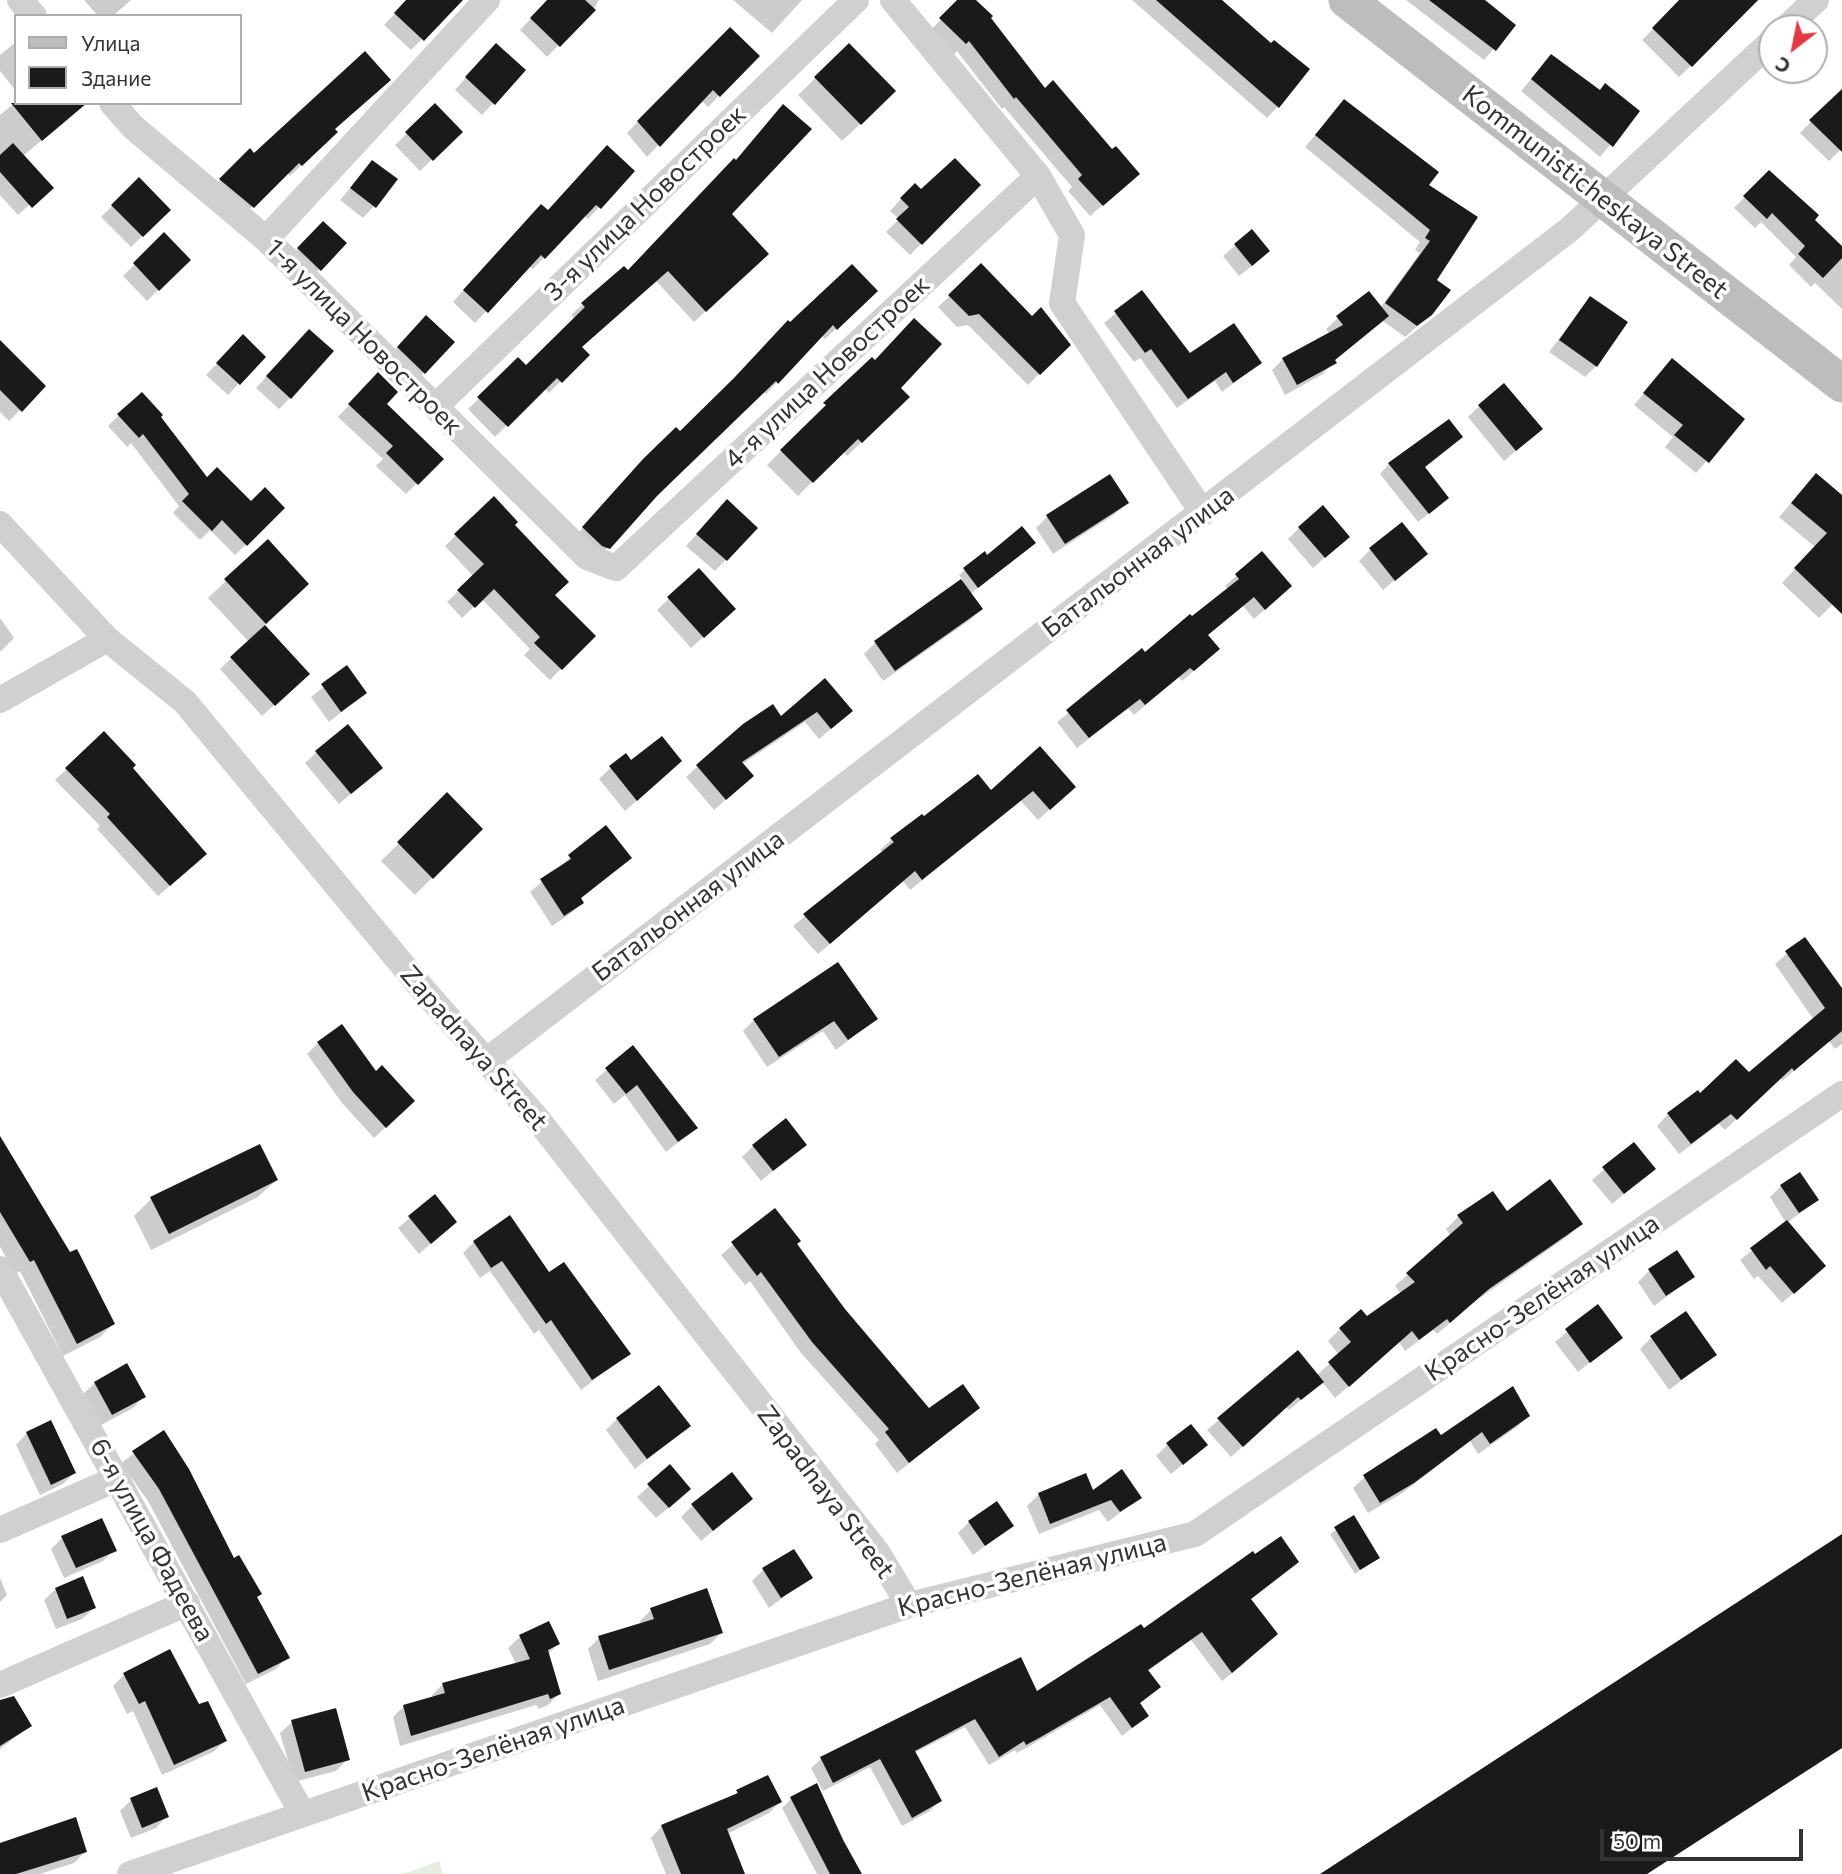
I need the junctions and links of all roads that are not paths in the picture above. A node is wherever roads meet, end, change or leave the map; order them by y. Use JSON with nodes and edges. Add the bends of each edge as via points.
{"nodes":[{"id":1,"x":20,"y":0,"type":"edge"},
{"id":2,"x":487,"y":0,"type":"edge"},
{"id":3,"x":856,"y":0,"type":"edge"},
{"id":4,"x":893,"y":0,"type":"edge"},
{"id":5,"x":1347,"y":0,"type":"edge"},
{"id":6,"x":1815,"y":0,"type":"edge"},
{"id":7,"x":32,"y":14,"type":"edge"},
{"id":8,"x":1800,"y":14,"type":"edge"},
{"id":9,"x":1758,"y":54,"type":"edge"},
{"id":10,"x":114,"y":105,"type":"edge"},
{"id":11,"x":1038,"y":176,"type":"junction"},
{"id":12,"x":1604,"y":199,"type":"junction"},
{"id":13,"x":266,"y":239,"type":"junction"},
{"id":14,"x":1842,"y":384,"type":"edge"},
{"id":15,"x":435,"y":407,"type":"junction"},
{"id":16,"x":1203,"y":513,"type":"junction"},
{"id":17,"x":0,"y":524,"type":"edge"},
{"id":18,"x":616,"y":568,"type":"joint"},
{"id":19,"x":107,"y":639,"type":"junction"},
{"id":20,"x":0,"y":700,"type":"edge"},
{"id":21,"x":486,"y":1061,"type":"junction"},
{"id":22,"x":1842,"y":1094,"type":"edge"},
{"id":23,"x":0,"y":1269,"type":"edge"},
{"id":24,"x":118,"y":1478,"type":"junction"},
{"id":25,"x":0,"y":1530,"type":"edge"},
{"id":26,"x":187,"y":1603,"type":"junction"},
{"id":27,"x":909,"y":1605,"type":"junction"},
{"id":28,"x":0,"y":1685,"type":"edge"},
{"id":29,"x":302,"y":1813,"type":"junction"},
{"id":30,"x":130,"y":1874,"type":"edge"}],
"edges":[{"from":1,"to":7,"type":"street"},
{"from":2,"to":13,"type":"street"},
{"from":3,"to":15,"type":"street","name":"3-я улица Новостроек"},
{"from":4,"to":11,"type":"street"},
{"from":5,"to":12,"type":"main road","name":"Kommunisticheskaya Street"},
{"from":6,"to":8,"type":"street"},
{"from":9,"to":12,"type":"street","name":"Батальонная улица"},
{"from":10,"to":13,"type":"street","name":"1-я улица Новостроек","via":[[132,127]]},
{"from":11,"to":16,"type":"street","via":[[1072,235],[1062,303]]},
{"from":11,"to":18,"type":"street","name":"4-я улица Новостроек"},
{"from":12,"to":14,"type":"main road","name":"Kommunisticheskaya Street"},
{"from":12,"to":16,"type":"street","name":"Батальонная улица"},
{"from":13,"to":15,"type":"street","name":"1-я улица Новостроек"},
{"from":15,"to":18,"type":"street","name":"1-я улица Новостроек","via":[[587,557]]},
{"from":16,"to":21,"type":"street","name":"Батальонная улица"},
{"from":17,"to":19,"type":"street","name":"Zapadnaya Street"},
{"from":19,"to":20,"type":"street"},
{"from":19,"to":21,"type":"street","name":"Zapadnaya Street","via":[[185,702]]},
{"from":21,"to":27,"type":"street","name":"Zapadnaya Street","via":[[535,1116],[877,1552]]},
{"from":22,"to":27,"type":"street","name":"Красно-Зелёная улица","via":[[1195,1534]]},
{"from":23,"to":24,"type":"street","name":"6-я улица Фадеева"},
{"from":24,"to":25,"type":"street"},
{"from":24,"to":26,"type":"street","name":"6-я улица Фадеева"},
{"from":26,"to":28,"type":"street"},
{"from":26,"to":29,"type":"street","name":"6-я улица Фадеева"},
{"from":27,"to":29,"type":"street","name":"Красно-Зелёная улица"},
{"from":29,"to":30,"type":"street","name":"Красно-Зелёная улица"}]}
